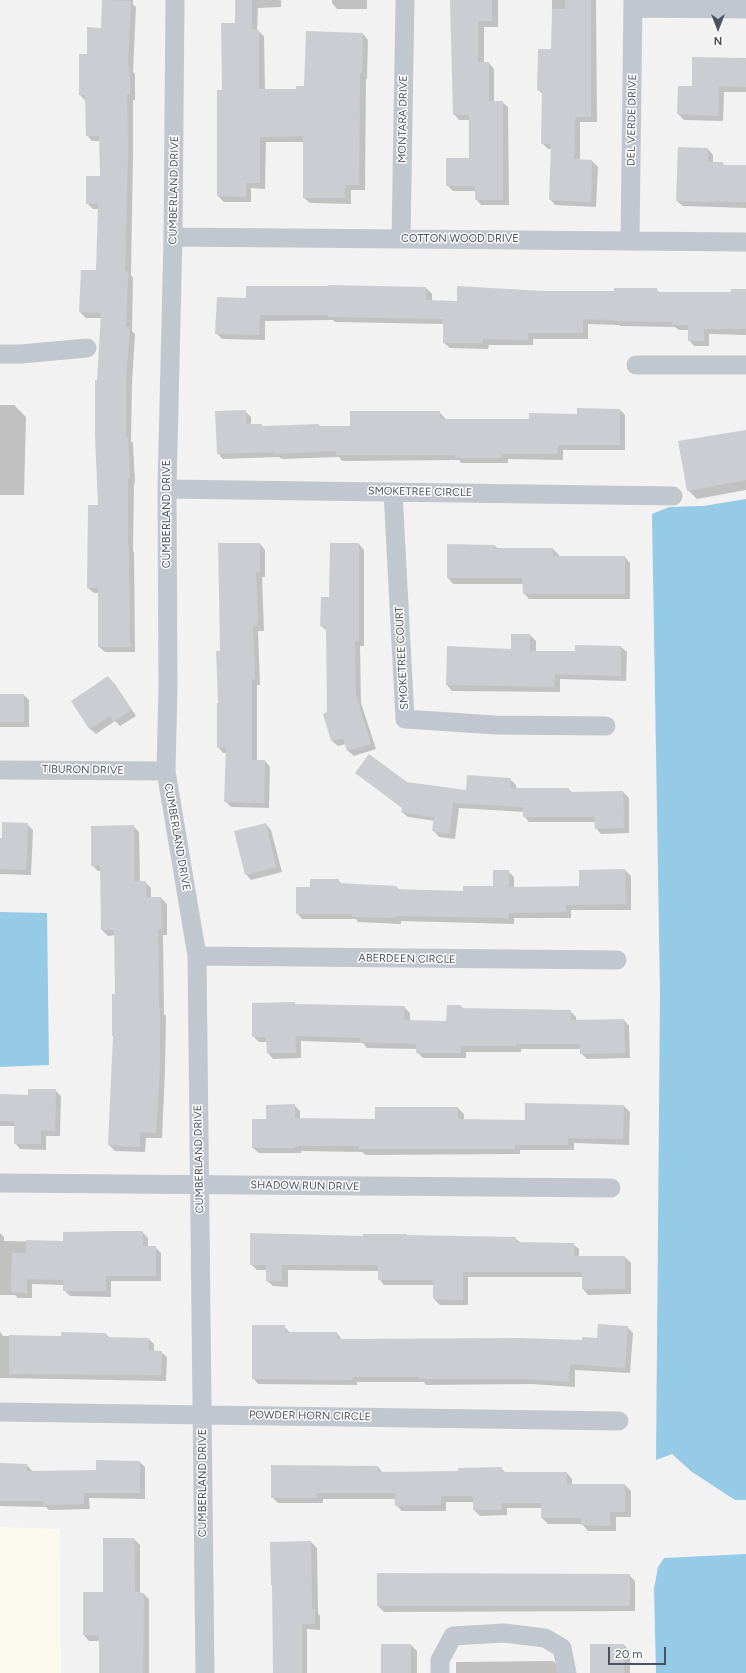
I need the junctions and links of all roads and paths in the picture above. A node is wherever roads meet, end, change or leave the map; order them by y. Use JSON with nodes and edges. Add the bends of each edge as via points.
{"nodes":[{"id":1,"x":175,"y":0,"type":"edge"},
{"id":2,"x":405,"y":0,"type":"edge"},
{"id":3,"x":633,"y":4,"type":"edge"},
{"id":4,"x":746,"y":9,"type":"edge"},
{"id":5,"x":173,"y":237,"type":"junction"},
{"id":6,"x":401,"y":239,"type":"junction"},
{"id":7,"x":630,"y":241,"type":"junction"},
{"id":8,"x":746,"y":242,"type":"edge"},
{"id":9,"x":87,"y":348,"type":"dead end"},
{"id":10,"x":0,"y":354,"type":"edge"},
{"id":11,"x":636,"y":365,"type":"dead end"},
{"id":12,"x":746,"y":365,"type":"edge"},
{"id":13,"x":167,"y":489,"type":"junction"},
{"id":14,"x":393,"y":492,"type":"junction"},
{"id":15,"x":673,"y":496,"type":"dead end"},
{"id":16,"x":606,"y":726,"type":"dead end"},
{"id":17,"x":0,"y":770,"type":"edge"},
{"id":18,"x":166,"y":771,"type":"junction"},
{"id":19,"x":197,"y":956,"type":"junction"},
{"id":20,"x":618,"y":960,"type":"dead end"},
{"id":21,"x":0,"y":1183,"type":"edge"},
{"id":22,"x":199,"y":1185,"type":"junction"},
{"id":23,"x":611,"y":1188,"type":"dead end"},
{"id":24,"x":0,"y":1412,"type":"edge"},
{"id":25,"x":202,"y":1414,"type":"junction"},
{"id":26,"x":620,"y":1421,"type":"dead end"},
{"id":27,"x":205,"y":1673,"type":"edge"},
{"id":28,"x":440,"y":1673,"type":"edge"},
{"id":29,"x":567,"y":1673,"type":"edge"}],
"edges":[{"from":1,"to":5,"type":"street","name":"CUMBERLAND DRIVE"},
{"from":2,"to":6,"type":"street","name":"MONTARA DRIVE"},
{"from":3,"to":4,"type":"street"},
{"from":3,"to":7,"type":"street","name":"DEL VERDE DRIVE"},
{"from":5,"to":6,"type":"street","name":"COTTON WOOD DRIVE"},
{"from":5,"to":13,"type":"street","name":"CUMBERLAND DRIVE"},
{"from":6,"to":7,"type":"street","name":"COTTON WOOD DRIVE"},
{"from":7,"to":8,"type":"street","name":"COTTON WOOD DRIVE"},
{"from":9,"to":10,"type":"street"},
{"from":11,"to":12,"type":"street"},
{"from":13,"to":14,"type":"street","name":"SMOKETREE CIRCLE"},
{"from":13,"to":18,"type":"street","name":"CUMBERLAND DRIVE"},
{"from":14,"to":15,"type":"street","name":"SMOKETREE CIRCLE"},
{"from":14,"to":16,"type":"street","name":"SMOKETREE COURT","via":[[405,719],[496,725]]},
{"from":17,"to":18,"type":"street","name":"TIBURON DRIVE"},
{"from":18,"to":19,"type":"street","name":"CUMBERLAND DRIVE"},
{"from":19,"to":20,"type":"street","name":"ABERDEEN CIRCLE"},
{"from":19,"to":22,"type":"street","name":"CUMBERLAND DRIVE"},
{"from":21,"to":22,"type":"street","name":"SHADOW RUN DRIVE"},
{"from":22,"to":23,"type":"street","name":"SHADOW RUN DRIVE"},
{"from":22,"to":25,"type":"street","name":"CUMBERLAND DRIVE"},
{"from":24,"to":25,"type":"street","name":"POWDER HORN CIRCLE"},
{"from":25,"to":26,"type":"street","name":"POWDER HORN CIRCLE"},
{"from":25,"to":27,"type":"street","name":"CUMBERLAND DRIVE"},
{"from":28,"to":29,"type":"street","via":[[440,1660],[453,1636],[504,1633],[545,1638],[562,1648]]}]}
